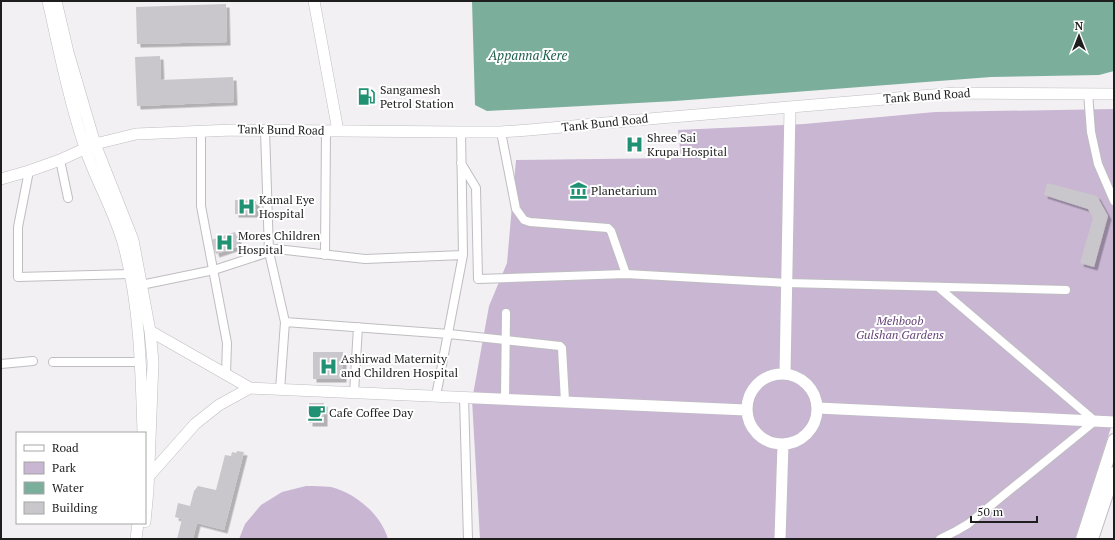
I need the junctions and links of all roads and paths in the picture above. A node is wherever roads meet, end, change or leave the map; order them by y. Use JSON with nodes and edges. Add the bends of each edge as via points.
{"nodes":[{"id":1,"x":48,"y":1,"type":"edge"},
{"id":2,"x":56,"y":1,"type":"edge"},
{"id":3,"x":314,"y":1,"type":"edge"},
{"id":4,"x":1088,"y":94,"type":"junction"},
{"id":5,"x":1114,"y":94,"type":"edge"},
{"id":6,"x":790,"y":107,"type":"junction"},
{"id":7,"x":201,"y":130,"type":"junction"},
{"id":8,"x":265,"y":130,"type":"junction"},
{"id":9,"x":326,"y":131,"type":"junction"},
{"id":10,"x":338,"y":131,"type":"junction"},
{"id":11,"x":461,"y":132,"type":"junction"},
{"id":12,"x":501,"y":132,"type":"junction"},
{"id":13,"x":90,"y":146,"type":"junction"},
{"id":14,"x":60,"y":160,"type":"junction"},
{"id":15,"x":461,"y":163,"type":"junction"},
{"id":16,"x":29,"y":171,"type":"junction"},
{"id":17,"x":1,"y":179,"type":"edge"},
{"id":18,"x":68,"y":198,"type":"dead end"},
{"id":19,"x":1114,"y":201,"type":"edge"},
{"id":20,"x":268,"y":250,"type":"junction"},
{"id":21,"x":325,"y":255,"type":"junction"},
{"id":22,"x":463,"y":255,"type":"junction"},
{"id":23,"x":214,"y":270,"type":"junction"},
{"id":24,"x":130,"y":274,"type":"junction"},
{"id":25,"x":626,"y":274,"type":"junction"},
{"id":26,"x":787,"y":283,"type":"junction"},
{"id":27,"x":141,"y":285,"type":"junction"},
{"id":28,"x":938,"y":287,"type":"junction"},
{"id":29,"x":1066,"y":290,"type":"dead end"},
{"id":30,"x":506,"y":313,"type":"dead end"},
{"id":31,"x":285,"y":322,"type":"junction"},
{"id":32,"x":358,"y":327,"type":"junction"},
{"id":33,"x":150,"y":331,"type":"junction"},
{"id":34,"x":449,"y":334,"type":"junction"},
{"id":35,"x":506,"y":341,"type":"junction"},
{"id":36,"x":33,"y":361,"type":"dead end"},
{"id":37,"x":53,"y":362,"type":"dead end"},
{"id":38,"x":141,"y":362,"type":"junction"},
{"id":39,"x":1,"y":364,"type":"edge"},
{"id":40,"x":785,"y":373,"type":"junction"},
{"id":41,"x":226,"y":374,"type":"junction"},
{"id":42,"x":250,"y":388,"type":"junction"},
{"id":43,"x":280,"y":390,"type":"junction"},
{"id":44,"x":354,"y":393,"type":"junction"},
{"id":45,"x":436,"y":396,"type":"junction"},
{"id":46,"x":464,"y":397,"type":"junction"},
{"id":47,"x":505,"y":399,"type":"junction"},
{"id":48,"x":565,"y":402,"type":"junction"},
{"id":49,"x":818,"y":408,"type":"junction"},
{"id":50,"x":746,"y":410,"type":"junction"},
{"id":51,"x":1095,"y":421,"type":"junction"},
{"id":52,"x":1114,"y":422,"type":"edge"},
{"id":53,"x":142,"y":432,"type":"edge"},
{"id":54,"x":1114,"y":440,"type":"edge"},
{"id":55,"x":783,"y":444,"type":"junction"},
{"id":56,"x":1114,"y":473,"type":"edge"},
{"id":57,"x":149,"y":476,"type":"junction"},
{"id":58,"x":146,"y":510,"type":"edge"},
{"id":59,"x":138,"y":524,"type":"edge"},
{"id":60,"x":145,"y":524,"type":"edge"},
{"id":61,"x":136,"y":539,"type":"edge"},
{"id":62,"x":142,"y":539,"type":"edge"},
{"id":63,"x":468,"y":539,"type":"edge"},
{"id":64,"x":780,"y":539,"type":"edge"},
{"id":65,"x":940,"y":539,"type":"edge"},
{"id":66,"x":1082,"y":539,"type":"edge"},
{"id":67,"x":1092,"y":539,"type":"edge"}],
"edges":[{"from":1,"to":13,"type":"main road","via":[[67,83]]},
{"from":2,"to":13,"type":"main road"},
{"from":3,"to":10,"type":"main road"},
{"from":4,"to":5,"type":"main road","name":"Tank Bund Road"},
{"from":4,"to":6,"type":"main road","name":"Tank Bund Road","via":[[956,93]]},
{"from":4,"to":19,"type":"street","via":[[1098,164]]},
{"from":6,"to":12,"type":"main road","name":"Tank Bund Road"},
{"from":6,"to":26,"type":"main road"},
{"from":7,"to":8,"type":"main road","name":"Tank Bund Road"},
{"from":7,"to":13,"type":"main road","name":"Tank Bund Road","via":[[136,134]]},
{"from":7,"to":23,"type":"street","via":[[201,206]]},
{"from":8,"to":9,"type":"main road","name":"Tank Bund Road"},
{"from":8,"to":20,"type":"street"},
{"from":9,"to":10,"type":"main road","name":"Tank Bund Road"},
{"from":9,"to":21,"type":"street"},
{"from":10,"to":11,"type":"main road","name":"Tank Bund Road"},
{"from":11,"to":12,"type":"main road","name":"Tank Bund Road"},
{"from":11,"to":15,"type":"street"},
{"from":12,"to":25,"type":"street","via":[[516,209],[524,220],[608,228]]},
{"from":13,"to":14,"type":"main road","name":"Tank Bund Road"},
{"from":13,"to":24,"type":"main road","via":[[124,246]]},
{"from":13,"to":27,"type":"main road","via":[[133,240]]},
{"from":14,"to":16,"type":"main road","name":"Tank Bund Road"},
{"from":14,"to":18,"type":"street"},
{"from":15,"to":22,"type":"street"},
{"from":15,"to":25,"type":"street","via":[[476,188],[478,279]]},
{"from":16,"to":17,"type":"main road","name":"Tank Bund Road"},
{"from":16,"to":24,"type":"street","via":[[18,227],[18,277]]},
{"from":20,"to":21,"type":"street"},
{"from":20,"to":23,"type":"street"},
{"from":20,"to":31,"type":"street"},
{"from":21,"to":22,"type":"street","via":[[366,259]]},
{"from":22,"to":34,"type":"street"},
{"from":23,"to":27,"type":"street"},
{"from":23,"to":41,"type":"street","via":[[227,343]]},
{"from":24,"to":38,"type":"main road"},
{"from":25,"to":26,"type":"street"},
{"from":26,"to":28,"type":"street"},
{"from":26,"to":40,"type":"main road"},
{"from":27,"to":33,"type":"main road"},
{"from":28,"to":29,"type":"street"},
{"from":28,"to":51,"type":"street"},
{"from":30,"to":35,"type":"street"},
{"from":31,"to":32,"type":"street"},
{"from":31,"to":43,"type":"street"},
{"from":32,"to":34,"type":"street"},
{"from":32,"to":44,"type":"street"},
{"from":33,"to":41,"type":"main road"},
{"from":33,"to":57,"type":"main road","via":[[153,362]]},
{"from":34,"to":35,"type":"street"},
{"from":34,"to":45,"type":"street"},
{"from":35,"to":47,"type":"street"},
{"from":35,"to":48,"type":"street","via":[[561,347]]},
{"from":36,"to":39,"type":"street"},
{"from":37,"to":38,"type":"street"},
{"from":38,"to":53,"type":"main road"},
{"from":40,"to":49,"type":"main road","via":[[801,378],[811,388]]},
{"from":40,"to":50,"type":"main road","via":[[769,375],[757,383],[749,395]]},
{"from":41,"to":42,"type":"main road"},
{"from":42,"to":43,"type":"main road"},
{"from":42,"to":57,"type":"main road","via":[[219,405],[195,424]]},
{"from":43,"to":44,"type":"main road"},
{"from":44,"to":45,"type":"main road"},
{"from":45,"to":46,"type":"main road"},
{"from":46,"to":47,"type":"main road"},
{"from":46,"to":63,"type":"street"},
{"from":47,"to":48,"type":"main road"},
{"from":48,"to":50,"type":"main road"},
{"from":49,"to":51,"type":"main road"},
{"from":49,"to":55,"type":"main road","via":[[817,417],[808,434],[793,443]]},
{"from":50,"to":55,"type":"main road","via":[[750,425],[762,438]]},
{"from":51,"to":52,"type":"main road"},
{"from":51,"to":65,"type":"street","via":[[968,524]]},
{"from":54,"to":66,"type":"main road"},
{"from":55,"to":64,"type":"main road"},
{"from":56,"to":67,"type":"main road"},
{"from":57,"to":58,"type":"main road"},
{"from":59,"to":61,"type":"main road"},
{"from":60,"to":62,"type":"main road"}]}
